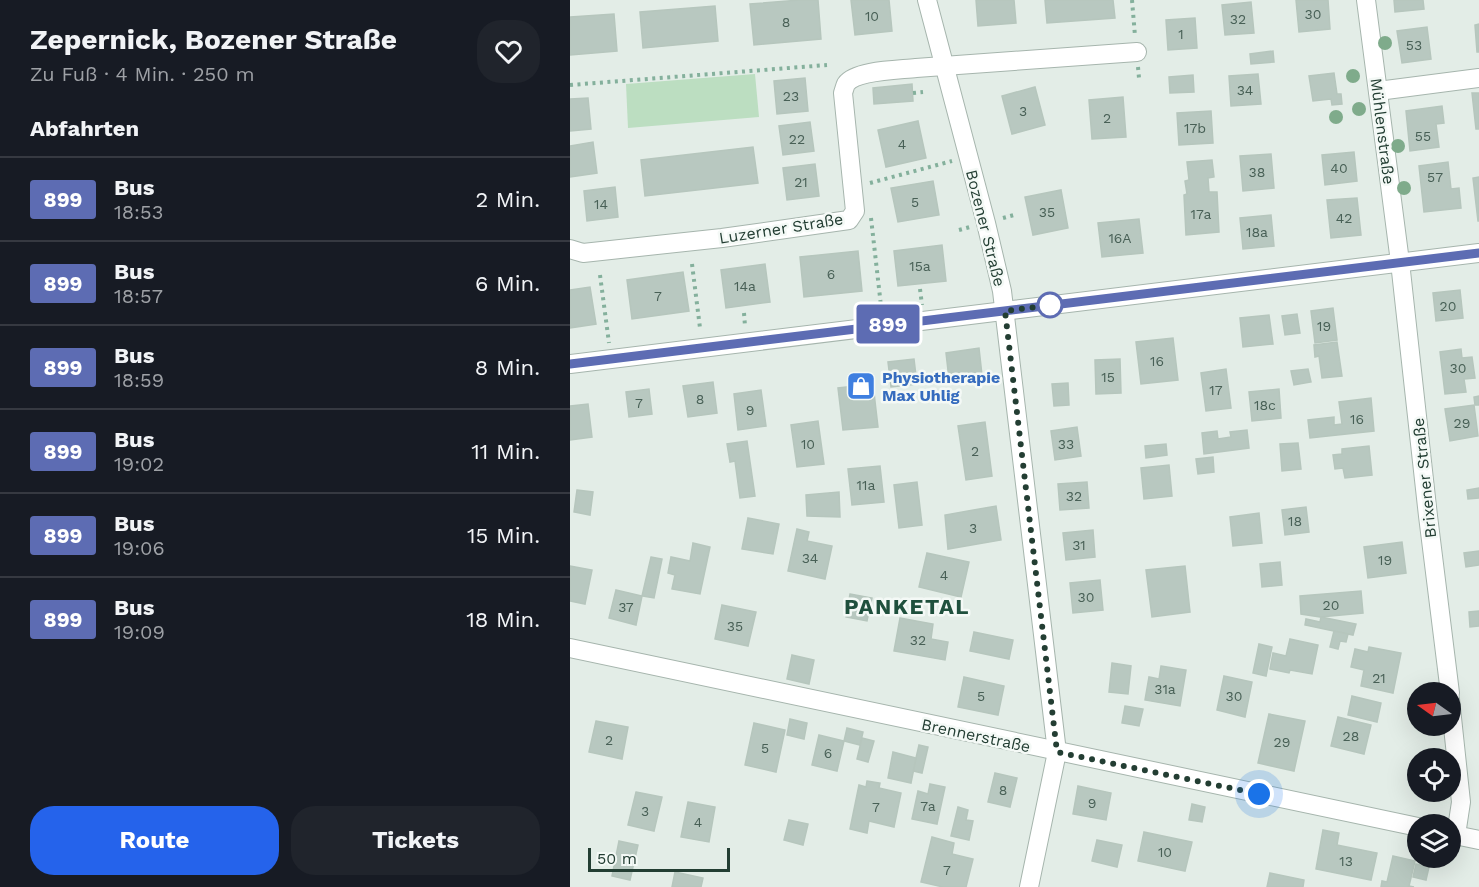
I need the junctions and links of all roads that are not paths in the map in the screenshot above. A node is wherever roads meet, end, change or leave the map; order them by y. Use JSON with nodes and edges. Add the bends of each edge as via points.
{"nodes":[{"id":1,"x":927,"y":0,"type":"edge"},
{"id":2,"x":1366,"y":0,"type":"edge"},
{"id":3,"x":1137,"y":52,"type":"dead end"},
{"id":4,"x":944,"y":66,"type":"junction"},
{"id":5,"x":1479,"y":78,"type":"edge"},
{"id":6,"x":1378,"y":91,"type":"junction"},
{"id":7,"x":570,"y":249,"type":"edge"},
{"id":8,"x":1479,"y":253,"type":"edge"},
{"id":9,"x":1400,"y":262,"type":"junction"},
{"id":10,"x":1005,"y":311,"type":"junction"},
{"id":11,"x":570,"y":364,"type":"edge"},
{"id":12,"x":570,"y":648,"type":"edge"},
{"id":13,"x":1449,"y":682,"type":"edge"},
{"id":14,"x":1454,"y":736,"type":"edge"},
{"id":15,"x":1057,"y":752,"type":"junction"},
{"id":16,"x":1458,"y":814,"type":"edge"},
{"id":17,"x":1407,"y":825,"type":"edge"},
{"id":18,"x":1461,"y":836,"type":"edge"},
{"id":19,"x":1479,"y":840,"type":"edge"},
{"id":20,"x":1029,"y":887,"type":"edge"}],
"edges":[{"from":1,"to":4,"type":"street","name":"Bozener Straße"},
{"from":2,"to":6,"type":"street","name":"Mühlenstraße"},
{"from":3,"to":4,"type":"street","name":"Luzerner Straße"},
{"from":4,"to":7,"type":"street","name":"Luzerner Straße","via":[[880,72],[847,82],[843,93],[855,212],[849,220],[594,252]]},
{"from":4,"to":10,"type":"street","name":"Bozener Straße"},
{"from":5,"to":6,"type":"street"},
{"from":6,"to":9,"type":"street","name":"Mühlenstraße"},
{"from":8,"to":9,"type":"street"},
{"from":9,"to":10,"type":"street"},
{"from":9,"to":13,"type":"street","name":"Brixener Straße"},
{"from":10,"to":11,"type":"street"},
{"from":10,"to":15,"type":"street","name":"Bozener Straße"},
{"from":12,"to":15,"type":"street","name":"Brennerstraße"},
{"from":14,"to":16,"type":"street","via":[[1461,802]]},
{"from":15,"to":17,"type":"street","name":"Brennerstraße"},
{"from":15,"to":20,"type":"street","name":"Bozener Straße"},
{"from":18,"to":19,"type":"street"}]}
